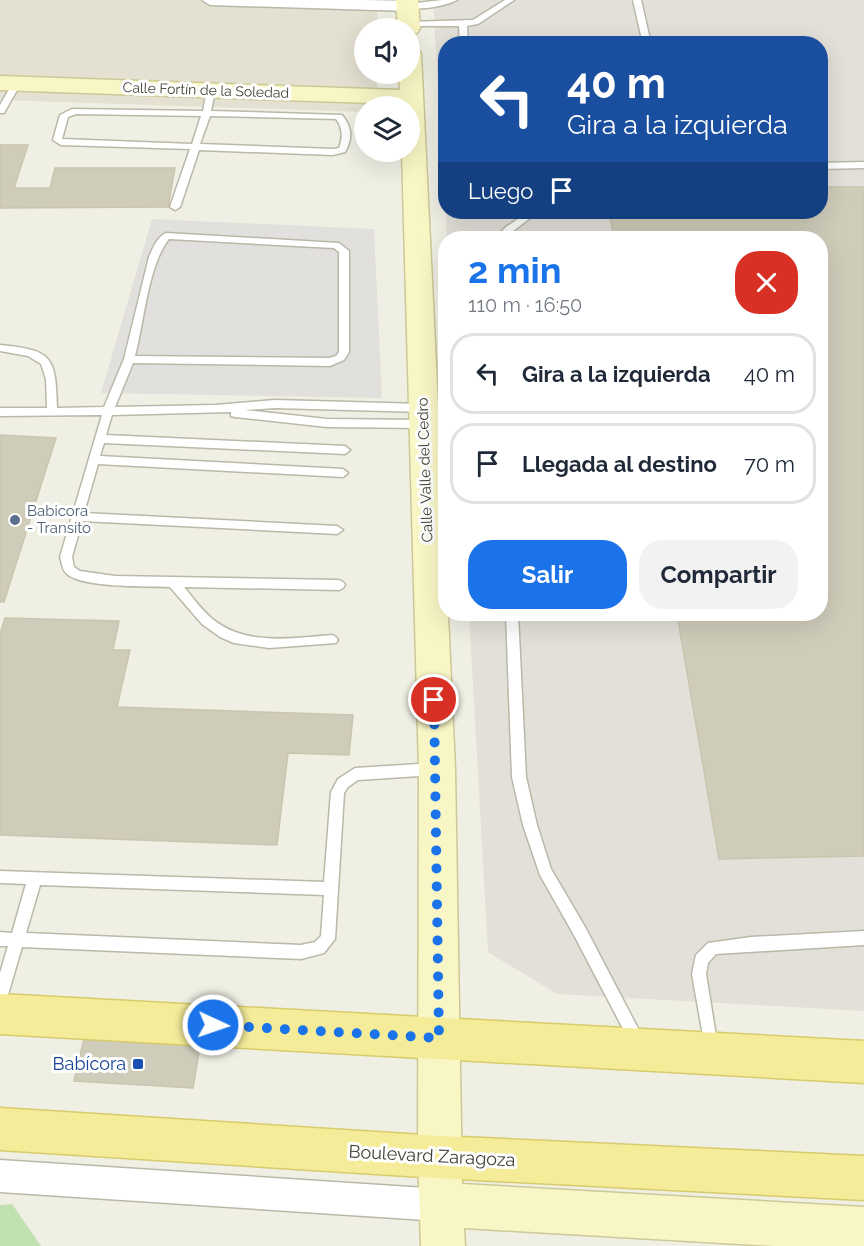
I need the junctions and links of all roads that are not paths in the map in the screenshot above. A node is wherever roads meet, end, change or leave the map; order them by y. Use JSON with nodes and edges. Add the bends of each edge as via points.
{"nodes":[{"id":1,"x":210,"y":0,"type":"edge"},
{"id":2,"x":453,"y":0,"type":"edge"},
{"id":3,"x":510,"y":0,"type":"edge"},
{"id":4,"x":637,"y":0,"type":"edge"},
{"id":5,"x":258,"y":1,"type":"edge"},
{"id":6,"x":408,"y":15,"type":"edge"},
{"id":7,"x":463,"y":24,"type":"junction"},
{"id":8,"x":464,"y":36,"type":"edge"},
{"id":9,"x":645,"y":36,"type":"edge"},
{"id":10,"x":8,"y":83,"type":"edge"},
{"id":11,"x":354,"y":98,"type":"edge"},
{"id":12,"x":209,"y":101,"type":"junction"},
{"id":13,"x":0,"y":111,"type":"edge"},
{"id":14,"x":194,"y":147,"type":"junction"},
{"id":15,"x":413,"y":162,"type":"edge"},
{"id":16,"x":864,"y":165,"type":"edge"},
{"id":17,"x":828,"y":166,"type":"edge"},
{"id":18,"x":175,"y":207,"type":"dead end"},
{"id":19,"x":523,"y":219,"type":"edge"},
{"id":20,"x":507,"y":231,"type":"edge"},
{"id":21,"x":0,"y":348,"type":"edge"},
{"id":22,"x":129,"y":359,"type":"junction"},
{"id":23,"x":332,"y":405,"type":"junction"},
{"id":24,"x":52,"y":410,"type":"junction"},
{"id":25,"x":216,"y":410,"type":"junction"},
{"id":26,"x":108,"y":411,"type":"junction"},
{"id":27,"x":0,"y":412,"type":"edge"},
{"id":28,"x":423,"y":416,"type":"junction"},
{"id":29,"x":327,"y":423,"type":"junction"},
{"id":30,"x":101,"y":439,"type":"junction"},
{"id":31,"x":345,"y":450,"type":"dead end"},
{"id":32,"x":94,"y":460,"type":"junction"},
{"id":33,"x":343,"y":473,"type":"dead end"},
{"id":34,"x":79,"y":517,"type":"junction"},
{"id":35,"x":337,"y":530,"type":"dead end"},
{"id":36,"x":174,"y":583,"type":"junction"},
{"id":37,"x":339,"y":585,"type":"dead end"},
{"id":38,"x":512,"y":621,"type":"edge"},
{"id":39,"x":332,"y":640,"type":"dead end"},
{"id":40,"x":437,"y":769,"type":"junction"},
{"id":41,"x":0,"y":877,"type":"edge"},
{"id":42,"x":34,"y":880,"type":"junction"},
{"id":43,"x":331,"y":889,"type":"junction"},
{"id":44,"x":864,"y":938,"type":"edge"},
{"id":45,"x":0,"y":939,"type":"edge"},
{"id":46,"x":18,"y":940,"type":"junction"},
{"id":47,"x":0,"y":998,"type":"edge"},
{"id":48,"x":0,"y":1014,"type":"edge"},
{"id":49,"x":439,"y":1038,"type":"junction"},
{"id":50,"x":641,"y":1049,"type":"junction"},
{"id":51,"x":712,"y":1054,"type":"junction"},
{"id":52,"x":864,"y":1062,"type":"edge"},
{"id":53,"x":0,"y":1129,"type":"edge"},
{"id":54,"x":440,"y":1157,"type":"junction"},
{"id":55,"x":849,"y":1177,"type":"edge"},
{"id":56,"x":1,"y":1178,"type":"edge"},
{"id":57,"x":442,"y":1226,"type":"edge"},
{"id":58,"x":853,"y":1229,"type":"edge"}],
"edges":[{"from":1,"to":5,"type":"street"},
{"from":2,"to":6,"type":"lane"},
{"from":3,"to":7,"type":"lane","via":[[475,22]]},
{"from":4,"to":9,"type":"lane"},
{"from":5,"to":6,"type":"street"},
{"from":6,"to":7,"type":"lane"},
{"from":7,"to":8,"type":"lane"},
{"from":10,"to":12,"type":"street","name":"Calle Fortín de la Soledad"},
{"from":10,"to":13,"type":"lane"},
{"from":11,"to":12,"type":"street","name":"Calle Fortín de la Soledad"},
{"from":12,"to":14,"type":"lane"},
{"from":12,"to":14,"type":"lane","via":[[75,111],[64,115],[57,140]]},
{"from":12,"to":14,"type":"lane","via":[[339,117],[345,123],[345,146],[342,150],[315,152]]},
{"from":14,"to":18,"type":"lane"},
{"from":15,"to":28,"type":"street","name":"Calle Valle del Cedro"},
{"from":16,"to":17,"type":"lane"},
{"from":19,"to":20,"type":"lane"},
{"from":21,"to":24,"type":"lane","via":[[30,351],[44,358],[51,372]]},
{"from":22,"to":22,"type":"lane","via":[[330,362],[340,358],[344,352],[344,251],[336,245],[166,236],[160,240],[149,274]]},
{"from":22,"to":26,"type":"lane"},
{"from":23,"to":25,"type":"lane","via":[[275,404]]},
{"from":23,"to":28,"type":"lane"},
{"from":23,"to":29,"type":"lane"},
{"from":24,"to":26,"type":"lane"},
{"from":24,"to":27,"type":"lane"},
{"from":25,"to":26,"type":"lane"},
{"from":25,"to":29,"type":"lane"},
{"from":26,"to":30,"type":"lane"},
{"from":28,"to":29,"type":"lane"},
{"from":28,"to":40,"type":"street","name":"Calle Valle del Cedro"},
{"from":30,"to":31,"type":"lane"},
{"from":30,"to":32,"type":"lane"},
{"from":32,"to":33,"type":"lane"},
{"from":32,"to":34,"type":"lane"},
{"from":34,"to":35,"type":"lane"},
{"from":34,"to":36,"type":"lane","via":[[66,557],[69,570],[77,575],[115,581]]},
{"from":36,"to":37,"type":"lane"},
{"from":36,"to":39,"type":"lane","via":[[209,624],[229,638],[257,643]]},
{"from":38,"to":50,"type":"lane","via":[[519,777],[530,825],[545,871]]},
{"from":40,"to":43,"type":"lane","via":[[355,774],[343,783],[335,815]]},
{"from":40,"to":49,"type":"street","name":"Calle Valle del Cedro"},
{"from":41,"to":42,"type":"lane"},
{"from":42,"to":43,"type":"lane"},
{"from":42,"to":46,"type":"lane"},
{"from":43,"to":46,"type":"lane","via":[[328,939],[319,948],[301,952]]},
{"from":44,"to":51,"type":"lane","via":[[713,948],[701,960],[699,975]]},
{"from":45,"to":46,"type":"lane"},
{"from":46,"to":47,"type":"lane"},
{"from":48,"to":49,"type":"main road"},
{"from":49,"to":50,"type":"main road"},
{"from":49,"to":54,"type":"street","name":"Calle Valle del Cedro"},
{"from":50,"to":51,"type":"main road"},
{"from":51,"to":52,"type":"main road"},
{"from":53,"to":54,"type":"main road","name":"Boulevard Zaragoza"},
{"from":54,"to":55,"type":"main road","name":"Boulevard Zaragoza"},
{"from":54,"to":57,"type":"street","name":"Calle Valle del Cedro"},
{"from":55,"to":58,"type":"street"},
{"from":56,"to":57,"type":"street"},
{"from":57,"to":58,"type":"street"}]}
